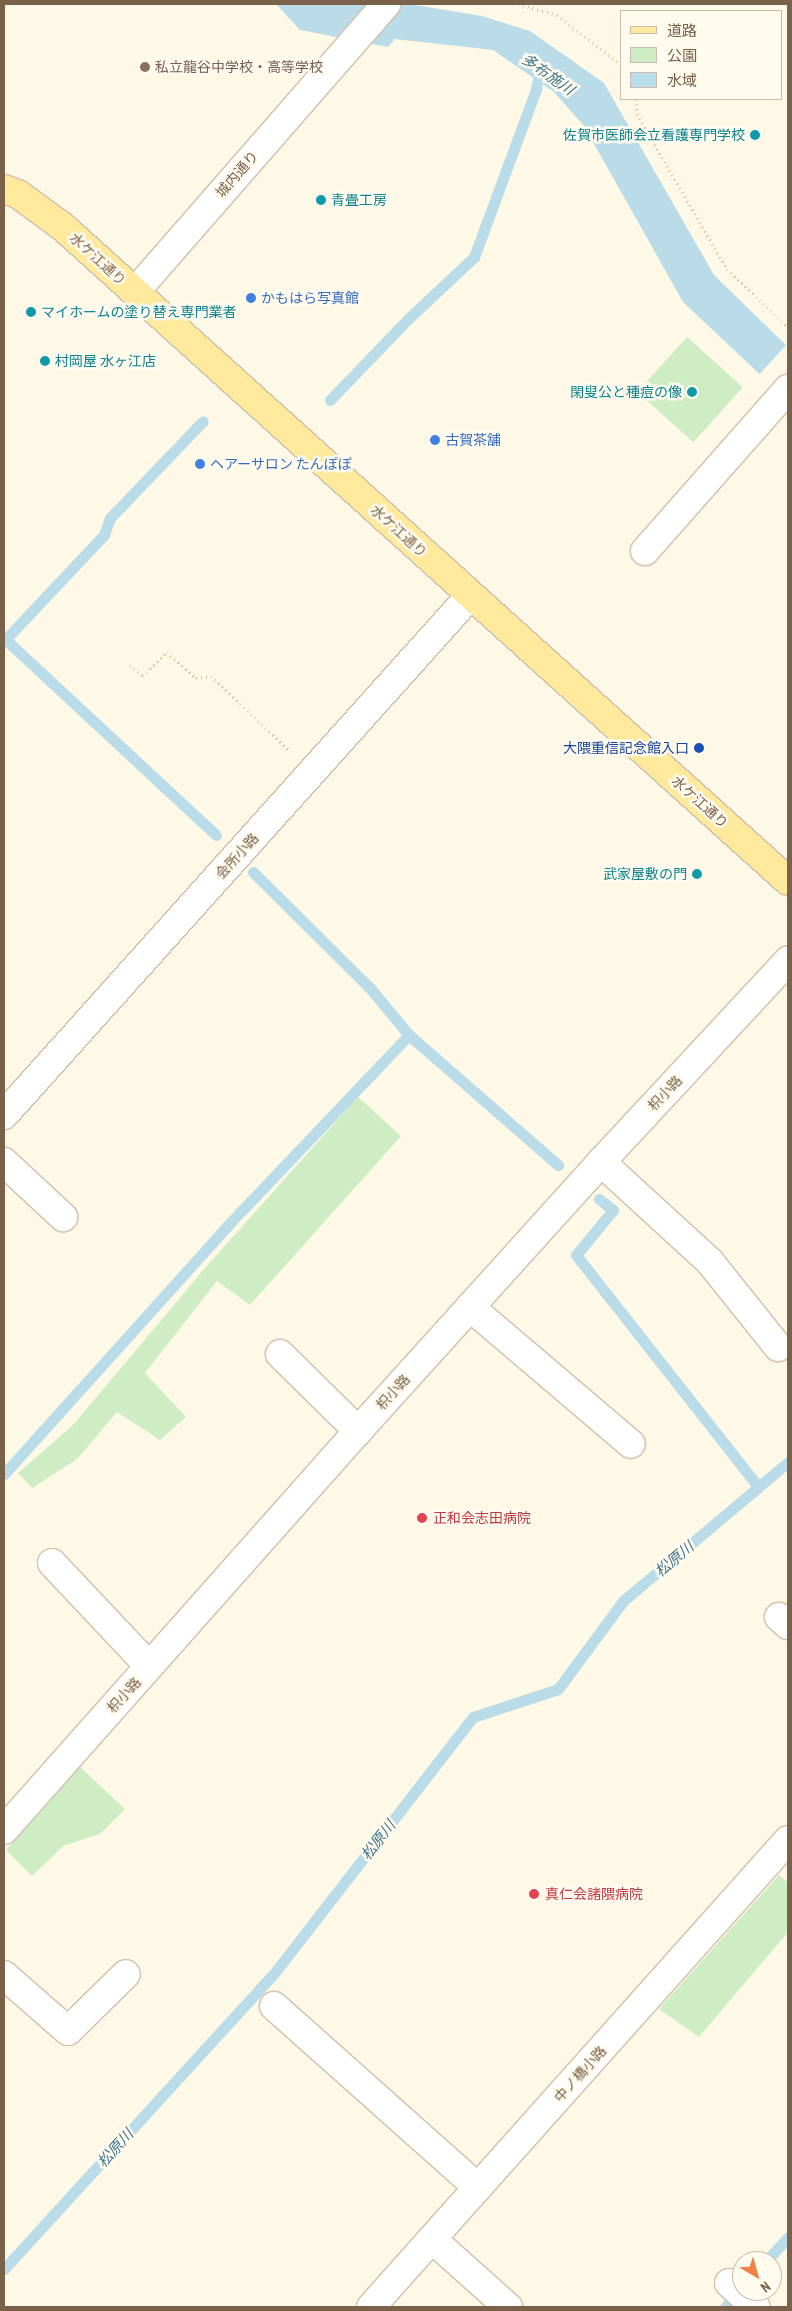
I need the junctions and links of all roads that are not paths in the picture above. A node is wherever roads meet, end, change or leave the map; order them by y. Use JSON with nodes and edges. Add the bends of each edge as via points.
{"nodes":[{"id":1,"x":386,"y":4,"type":"edge"},
{"id":2,"x":4,"y":189,"type":"edge"},
{"id":3,"x":135,"y":292,"type":"junction"},
{"id":4,"x":788,"y":389,"type":"edge"},
{"id":5,"x":645,"y":551,"type":"dead end"},
{"id":6,"x":470,"y":596,"type":"junction"},
{"id":7,"x":788,"y":881,"type":"edge"},
{"id":8,"x":788,"y":961,"type":"edge"},
{"id":9,"x":5,"y":1110,"type":"edge"},
{"id":10,"x":4,"y":1162,"type":"edge"},
{"id":11,"x":601,"y":1162,"type":"junction"},
{"id":12,"x":63,"y":1216,"type":"dead end"},
{"id":13,"x":470,"y":1307,"type":"junction"},
{"id":14,"x":778,"y":1347,"type":"dead end"},
{"id":15,"x":280,"y":1354,"type":"dead end"},
{"id":16,"x":358,"y":1430,"type":"junction"},
{"id":17,"x":631,"y":1444,"type":"dead end"},
{"id":18,"x":52,"y":1563,"type":"dead end"},
{"id":19,"x":149,"y":1666,"type":"junction"},
{"id":20,"x":4,"y":1830,"type":"edge"},
{"id":21,"x":784,"y":1855,"type":"edge"},
{"id":22,"x":126,"y":1974,"type":"dead end"},
{"id":23,"x":4,"y":1975,"type":"edge"},
{"id":24,"x":274,"y":2006,"type":"dead end"},
{"id":25,"x":478,"y":2188,"type":"junction"},
{"id":26,"x":432,"y":2240,"type":"junction"},
{"id":27,"x":728,"y":2283,"type":"dead end"},
{"id":28,"x":371,"y":2307,"type":"edge"},
{"id":29,"x":508,"y":2307,"type":"edge"},
{"id":30,"x":756,"y":2307,"type":"edge"}],
"edges":[{"from":1,"to":3,"type":"street","name":"城内通り"},
{"from":2,"to":3,"type":"main road","name":"水ケ江通り","via":[[18,194],[63,228]]},
{"from":3,"to":6,"type":"main road","name":"水ケ江通り"},
{"from":4,"to":5,"type":"street"},
{"from":6,"to":7,"type":"main road","name":"水ケ江通り"},
{"from":6,"to":9,"type":"street","name":"会所小路"},
{"from":8,"to":11,"type":"street","name":"枳小路"},
{"from":10,"to":12,"type":"street"},
{"from":11,"to":13,"type":"street","name":"枳小路"},
{"from":11,"to":14,"type":"street","via":[[710,1262]]},
{"from":13,"to":16,"type":"street","name":"枳小路"},
{"from":13,"to":17,"type":"street"},
{"from":15,"to":16,"type":"street"},
{"from":16,"to":19,"type":"street","name":"枳小路"},
{"from":18,"to":19,"type":"street"},
{"from":19,"to":20,"type":"street","name":"枳小路"},
{"from":21,"to":25,"type":"street","name":"中ノ橋小路"},
{"from":22,"to":23,"type":"street","via":[[68,2031]]},
{"from":24,"to":25,"type":"street"},
{"from":25,"to":26,"type":"street","name":"中ノ橋小路"},
{"from":26,"to":28,"type":"street","name":"中ノ橋小路"},
{"from":26,"to":29,"type":"street"},
{"from":27,"to":30,"type":"street"}]}
